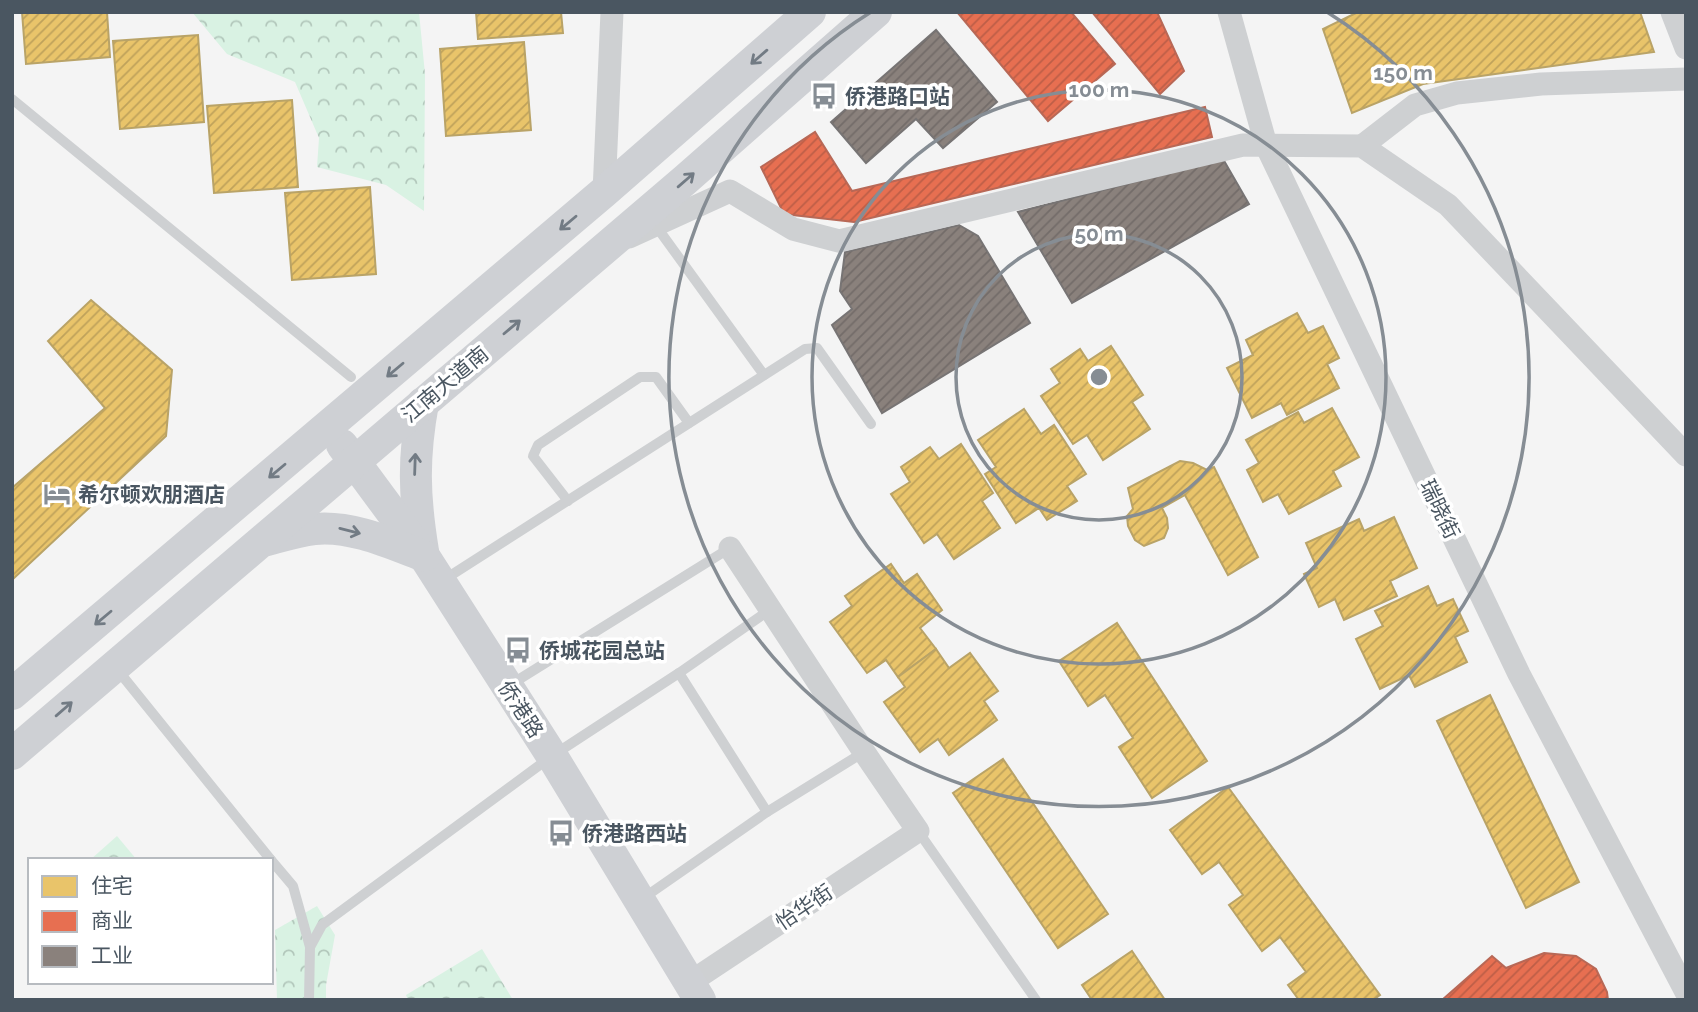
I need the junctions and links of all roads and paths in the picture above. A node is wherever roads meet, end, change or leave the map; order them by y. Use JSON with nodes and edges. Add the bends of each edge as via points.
{"nodes":[{"id":1,"x":612,"y":12,"type":"edge"},
{"id":2,"x":810,"y":12,"type":"edge"},
{"id":3,"x":876,"y":12,"type":"edge"},
{"id":4,"x":1229,"y":12,"type":"edge"},
{"id":5,"x":1671,"y":12,"type":"edge"},
{"id":6,"x":1686,"y":48,"type":"edge"},
{"id":7,"x":1686,"y":79,"type":"edge"},
{"id":8,"x":12,"y":99,"type":"edge"},
{"id":9,"x":1266,"y":145,"type":"junction"},
{"id":10,"x":1362,"y":146,"type":"junction"},
{"id":11,"x":604,"y":192,"type":"junction"},
{"id":12,"x":656,"y":226,"type":"junction"},
{"id":13,"x":610,"y":245,"type":"junction"},
{"id":14,"x":764,"y":375,"type":"junction"},
{"id":15,"x":351,"y":377,"type":"dead end"},
{"id":16,"x":422,"y":403,"type":"junction"},
{"id":17,"x":690,"y":423,"type":"junction"},
{"id":18,"x":871,"y":424,"type":"dead end"},
{"id":19,"x":329,"y":427,"type":"junction"},
{"id":20,"x":1686,"y":455,"type":"edge"},
{"id":21,"x":354,"y":461,"type":"junction"},
{"id":22,"x":568,"y":500,"type":"junction"},
{"id":23,"x":259,"y":542,"type":"junction"},
{"id":24,"x":730,"y":548,"type":"joint"},
{"id":25,"x":432,"y":569,"type":"junction"},
{"id":26,"x":771,"y":609,"type":"junction"},
{"id":27,"x":114,"y":666,"type":"junction"},
{"id":28,"x":679,"y":673,"type":"junction"},
{"id":29,"x":507,"y":686,"type":"junction"},
{"id":30,"x":12,"y":694,"type":"edge"},
{"id":31,"x":864,"y":752,"type":"junction"},
{"id":32,"x":12,"y":754,"type":"edge"},
{"id":33,"x":552,"y":756,"type":"junction"},
{"id":34,"x":767,"y":811,"type":"junction"},
{"id":35,"x":918,"y":831,"type":"junction"},
{"id":36,"x":269,"y":858,"type":"edge"},
{"id":37,"x":273,"y":862,"type":"edge"},
{"id":38,"x":640,"y":901,"type":"junction"},
{"id":39,"x":310,"y":947,"type":"junction"},
{"id":40,"x":694,"y":992,"type":"edge"},
{"id":41,"x":1686,"y":992,"type":"edge"},
{"id":42,"x":309,"y":1000,"type":"edge"},
{"id":43,"x":1036,"y":1000,"type":"edge"}],
"edges":[{"from":1,"to":11,"type":"street"},
{"from":2,"to":11,"type":"main road","name":"江南大道南","one_way":true},
{"from":13,"to":3,"type":"main road","name":"江南大道南","one_way":true},
{"from":4,"to":9,"type":"street","name":"瑞晓街"},
{"from":5,"to":6,"type":"street"},
{"from":7,"to":10,"type":"street","via":[[1541,84],[1457,93],[1415,106]]},
{"from":8,"to":15,"type":"lane"},
{"from":9,"to":10,"type":"street"},
{"from":9,"to":12,"type":"street","via":[[1243,145],[839,241],[793,229],[730,191]]},
{"from":9,"to":41,"type":"street","name":"瑞晓街","via":[[1519,674]]},
{"from":10,"to":20,"type":"street","via":[[1448,205]]},
{"from":11,"to":19,"type":"main road","name":"江南大道南","one_way":true},
{"from":12,"to":13,"type":"street"},
{"from":12,"to":14,"type":"lane"},
{"from":16,"to":13,"type":"main road","name":"江南大道南","one_way":true},
{"from":14,"to":17,"type":"lane"},
{"from":14,"to":18,"type":"lane","via":[[805,349],[817,348]]},
{"from":16,"to":21,"type":"main road","name":"江南大道南"},
{"from":25,"to":16,"type":"main road","one_way":true,"via":[[418,521],[414,475]]},
{"from":17,"to":22,"type":"lane"},
{"from":17,"to":22,"type":"lane","via":[[656,377],[640,377],[537,445],[533,457]]},
{"from":19,"to":21,"type":"main road","name":"侨港路"},
{"from":19,"to":30,"type":"main road","name":"江南大道南","one_way":true},
{"from":21,"to":23,"type":"main road","name":"江南大道南"},
{"from":21,"to":25,"type":"main road","name":"侨港路"},
{"from":22,"to":25,"type":"lane"},
{"from":23,"to":25,"type":"main road","one_way":true,"via":[[337,528],[363,535]]},
{"from":23,"to":27,"type":"main road","name":"江南大道南"},
{"from":24,"to":26,"type":"street"},
{"from":24,"to":29,"type":"lane"},
{"from":25,"to":29,"type":"main road","name":"侨港路"},
{"from":26,"to":28,"type":"lane"},
{"from":26,"to":31,"type":"street"},
{"from":32,"to":27,"type":"main road","name":"江南大道南","one_way":true},
{"from":27,"to":36,"type":"lane"},
{"from":28,"to":33,"type":"lane"},
{"from":28,"to":34,"type":"lane"},
{"from":29,"to":33,"type":"main road","name":"侨港路"},
{"from":31,"to":34,"type":"lane"},
{"from":31,"to":35,"type":"street"},
{"from":33,"to":38,"type":"main road","name":"侨港路"},
{"from":33,"to":39,"type":"lane","via":[[322,925]]},
{"from":34,"to":38,"type":"lane"},
{"from":35,"to":40,"type":"street","name":"怡华街"},
{"from":35,"to":43,"type":"lane"},
{"from":37,"to":39,"type":"lane","via":[[293,887]]},
{"from":38,"to":40,"type":"main road","name":"侨港路"},
{"from":39,"to":42,"type":"lane"}]}
